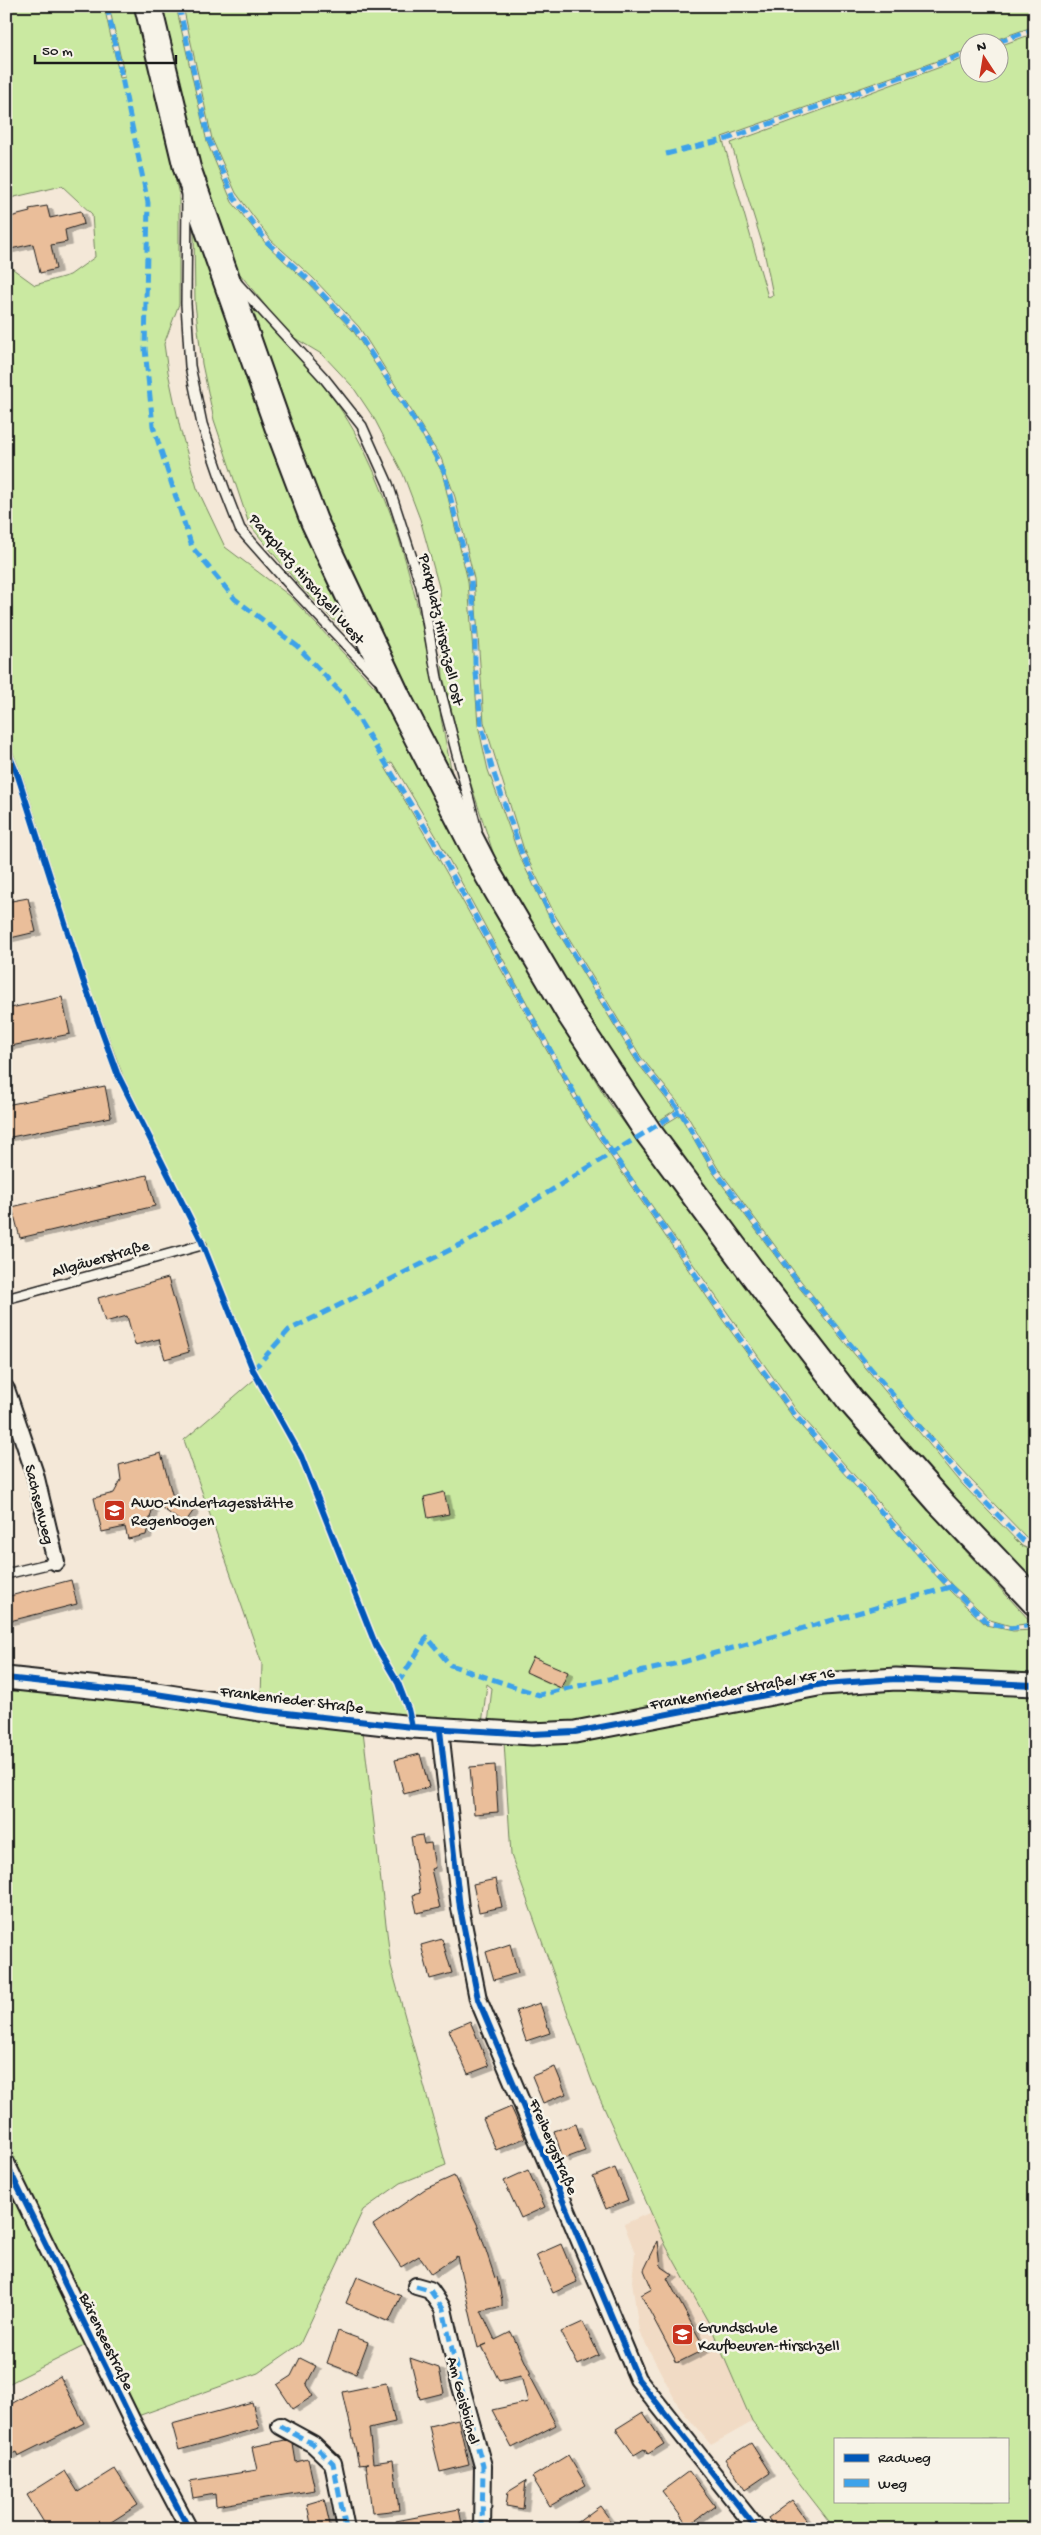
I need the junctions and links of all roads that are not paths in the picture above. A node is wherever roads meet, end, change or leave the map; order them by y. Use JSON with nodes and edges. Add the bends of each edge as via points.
{"nodes":[{"id":1,"x":148,"y":6,"type":"edge"},
{"id":2,"x":187,"y":168,"type":"junction"},
{"id":3,"x":221,"y":265,"type":"junction"},
{"id":4,"x":398,"y":699,"type":"junction"},
{"id":5,"x":489,"y":876,"type":"junction"},
{"id":6,"x":202,"y":1245,"type":"dead end"},
{"id":7,"x":6,"y":1299,"type":"edge"},
{"id":8,"x":6,"y":1389,"type":"edge"},
{"id":9,"x":56,"y":1562,"type":"joint"},
{"id":10,"x":6,"y":1574,"type":"edge"},
{"id":11,"x":1033,"y":1600,"type":"edge"},
{"id":12,"x":6,"y":1678,"type":"edge"},
{"id":13,"x":1035,"y":1685,"type":"edge"},
{"id":14,"x":440,"y":1730,"type":"junction"},
{"id":15,"x":575,"y":1732,"type":"joint"},
{"id":16,"x":6,"y":2163,"type":"edge"},
{"id":17,"x":416,"y":2286,"type":"dead end"},
{"id":18,"x":280,"y":2426,"type":"dead end"},
{"id":19,"x":189,"y":2529,"type":"edge"},
{"id":20,"x":346,"y":2529,"type":"edge"},
{"id":21,"x":482,"y":2529,"type":"edge"},
{"id":22,"x":757,"y":2529,"type":"edge"}],
"edges":[{"from":1,"to":2,"type":"main road"},
{"from":2,"to":3,"type":"main road"},
{"from":2,"to":4,"type":"lane","name":"Parkplatz Hirschzell West","via":[[186,304],[190,366],[202,424],[224,488],[240,528]]},
{"from":3,"to":4,"type":"main road","via":[[314,520]]},
{"from":3,"to":5,"type":"lane","name":"Parkplatz Hirschzell Ost","via":[[324,378],[362,426],[388,484],[421,586],[437,678]]},
{"from":4,"to":5,"type":"main road"},
{"from":5,"to":11,"type":"main road","via":[[569,1012],[648,1132],[769,1295],[852,1401],[939,1501]]},
{"from":6,"to":7,"type":"lane","name":"Allgäuerstraße"},
{"from":8,"to":9,"type":"street","name":"Sachsenweg","via":[[35,1474]]},
{"from":9,"to":10,"type":"lane"},
{"from":12,"to":14,"type":"street","name":"Frankenrieder Straße"},
{"from":13,"to":15,"type":"street","name":"Frankenrieder Straße/ KF 16","via":[[896,1678],[823,1684]]},
{"from":14,"to":15,"type":"street","name":"Frankenrieder Straße","via":[[532,1734]]},
{"from":14,"to":22,"type":"street","name":"Freibergstraße","via":[[460,1908],[478,1999],[638,2379]]},
{"from":16,"to":19,"type":"street","name":"Bärenseestraße","via":[[132,2421]]},
{"from":17,"to":21,"type":"street","name":"Am Geisbichel","via":[[430,2290],[443,2309],[483,2466]]},
{"from":18,"to":20,"type":"street","via":[[313,2444],[333,2463]]}]}
